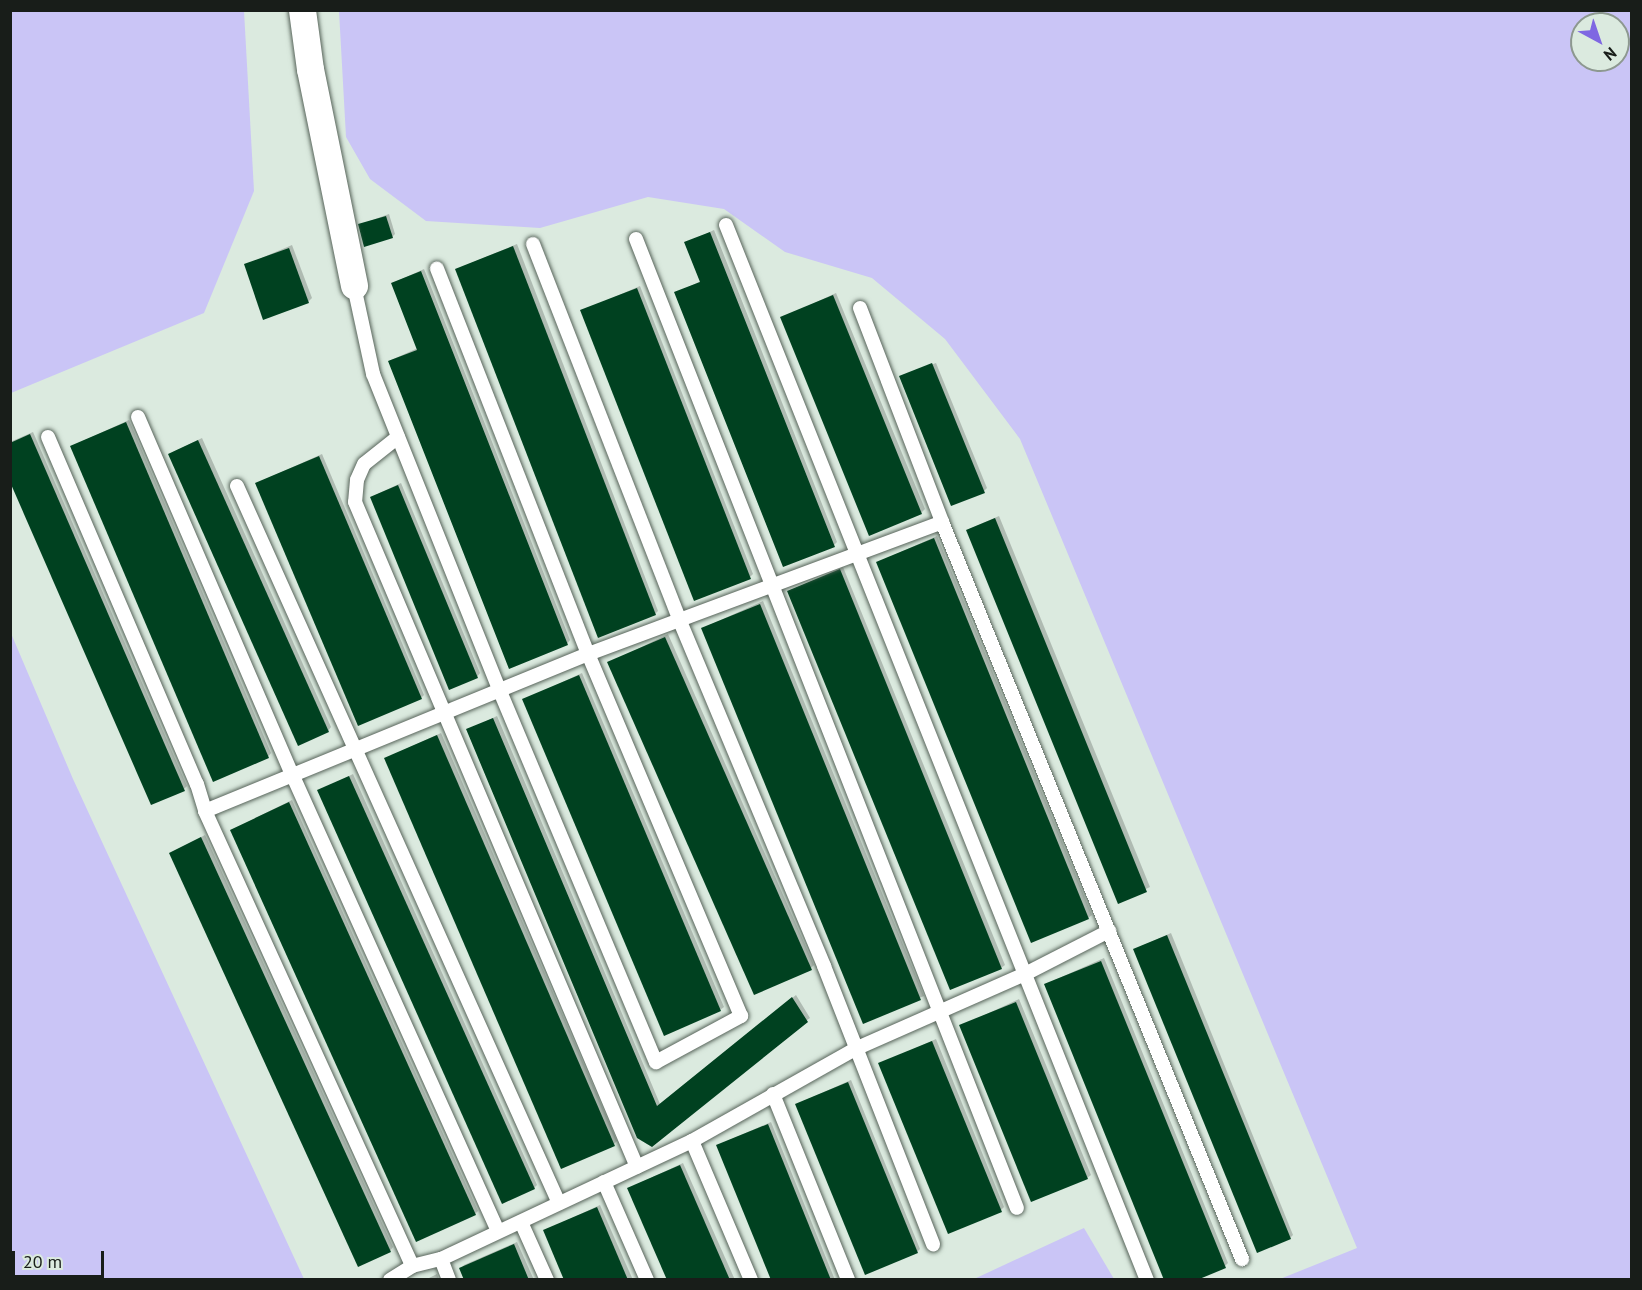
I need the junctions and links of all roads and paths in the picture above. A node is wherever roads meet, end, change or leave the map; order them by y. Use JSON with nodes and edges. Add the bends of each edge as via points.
{"nodes":[{"id":1,"x":302,"y":10,"type":"edge"},
{"id":2,"x":726,"y":225,"type":"dead end"},
{"id":3,"x":636,"y":239,"type":"dead end"},
{"id":4,"x":533,"y":244,"type":"dead end"},
{"id":5,"x":437,"y":268,"type":"dead end"},
{"id":6,"x":354,"y":286,"type":"joint"},
{"id":7,"x":860,"y":308,"type":"dead end"},
{"id":8,"x":138,"y":417,"type":"dead end"},
{"id":9,"x":48,"y":437,"type":"dead end"},
{"id":10,"x":398,"y":437,"type":"junction"},
{"id":11,"x":237,"y":486,"type":"dead end"},
{"id":12,"x":942,"y":522,"type":"junction"},
{"id":13,"x":855,"y":554,"type":"junction"},
{"id":14,"x":771,"y":585,"type":"junction"},
{"id":15,"x":679,"y":619,"type":"junction"},
{"id":16,"x":588,"y":654,"type":"junction"},
{"id":17,"x":499,"y":689,"type":"junction"},
{"id":18,"x":442,"y":713,"type":"junction"},
{"id":19,"x":357,"y":747,"type":"junction"},
{"id":20,"x":292,"y":774,"type":"junction"},
{"id":21,"x":205,"y":811,"type":"junction"},
{"id":22,"x":1109,"y":931,"type":"junction"},
{"id":23,"x":1023,"y":975,"type":"junction"},
{"id":24,"x":939,"y":1013,"type":"junction"},
{"id":25,"x":855,"y":1049,"type":"junction"},
{"id":26,"x":773,"y":1094,"type":"junction"},
{"id":27,"x":692,"y":1141,"type":"junction"},
{"id":28,"x":637,"y":1167,"type":"junction"},
{"id":29,"x":604,"y":1182,"type":"junction"},
{"id":30,"x":559,"y":1203,"type":"junction"},
{"id":31,"x":1017,"y":1208,"type":"dead end"},
{"id":32,"x":521,"y":1222,"type":"junction"},
{"id":33,"x":498,"y":1231,"type":"junction"},
{"id":34,"x":933,"y":1244,"type":"dead end"},
{"id":35,"x":441,"y":1259,"type":"junction"},
{"id":36,"x":1242,"y":1259,"type":"dead end"},
{"id":37,"x":412,"y":1266,"type":"junction"},
{"id":38,"x":390,"y":1280,"type":"edge"},
{"id":39,"x":449,"y":1280,"type":"edge"},
{"id":40,"x":547,"y":1280,"type":"edge"},
{"id":41,"x":647,"y":1280,"type":"edge"},
{"id":42,"x":751,"y":1280,"type":"edge"},
{"id":43,"x":848,"y":1280,"type":"edge"},
{"id":44,"x":1147,"y":1280,"type":"edge"}],
"edges":[{"from":1,"to":6,"type":"street","via":[[310,69]]},
{"from":2,"to":13,"type":"lane"},
{"from":3,"to":14,"type":"lane"},
{"from":4,"to":15,"type":"lane"},
{"from":5,"to":16,"type":"lane"},
{"from":6,"to":10,"type":"lane","via":[[373,374]]},
{"from":7,"to":12,"type":"lane"},
{"from":8,"to":20,"type":"lane"},
{"from":9,"to":21,"type":"lane","via":[[197,784]]},
{"from":10,"to":17,"type":"lane"},
{"from":10,"to":18,"type":"lane","via":[[364,464],[357,480],[355,501]]},
{"from":11,"to":19,"type":"lane","via":[[342,726]]},
{"from":12,"to":13,"type":"lane"},
{"from":12,"to":22,"type":"lane"},
{"from":13,"to":14,"type":"lane"},
{"from":13,"to":23,"type":"lane"},
{"from":14,"to":15,"type":"lane"},
{"from":14,"to":24,"type":"lane"},
{"from":15,"to":16,"type":"lane"},
{"from":15,"to":25,"type":"lane"},
{"from":16,"to":17,"type":"lane"},
{"from":16,"to":17,"type":"lane","via":[[741,1016],[656,1062]]},
{"from":17,"to":18,"type":"lane"},
{"from":18,"to":19,"type":"lane"},
{"from":18,"to":28,"type":"lane"},
{"from":19,"to":20,"type":"lane"},
{"from":19,"to":30,"type":"lane"},
{"from":20,"to":21,"type":"lane"},
{"from":20,"to":33,"type":"lane"},
{"from":21,"to":37,"type":"lane"},
{"from":22,"to":23,"type":"lane"},
{"from":22,"to":36,"type":"lane"},
{"from":23,"to":24,"type":"lane"},
{"from":23,"to":44,"type":"lane"},
{"from":24,"to":25,"type":"lane"},
{"from":24,"to":31,"type":"lane"},
{"from":25,"to":26,"type":"lane"},
{"from":25,"to":34,"type":"lane"},
{"from":26,"to":27,"type":"lane"},
{"from":26,"to":43,"type":"lane"},
{"from":27,"to":28,"type":"lane"},
{"from":27,"to":42,"type":"lane"},
{"from":28,"to":29,"type":"lane"},
{"from":29,"to":30,"type":"lane"},
{"from":29,"to":41,"type":"lane"},
{"from":30,"to":32,"type":"lane"},
{"from":32,"to":33,"type":"lane"},
{"from":32,"to":40,"type":"lane"},
{"from":33,"to":35,"type":"lane"},
{"from":35,"to":37,"type":"lane"},
{"from":35,"to":39,"type":"lane"},
{"from":37,"to":38,"type":"lane"}]}
